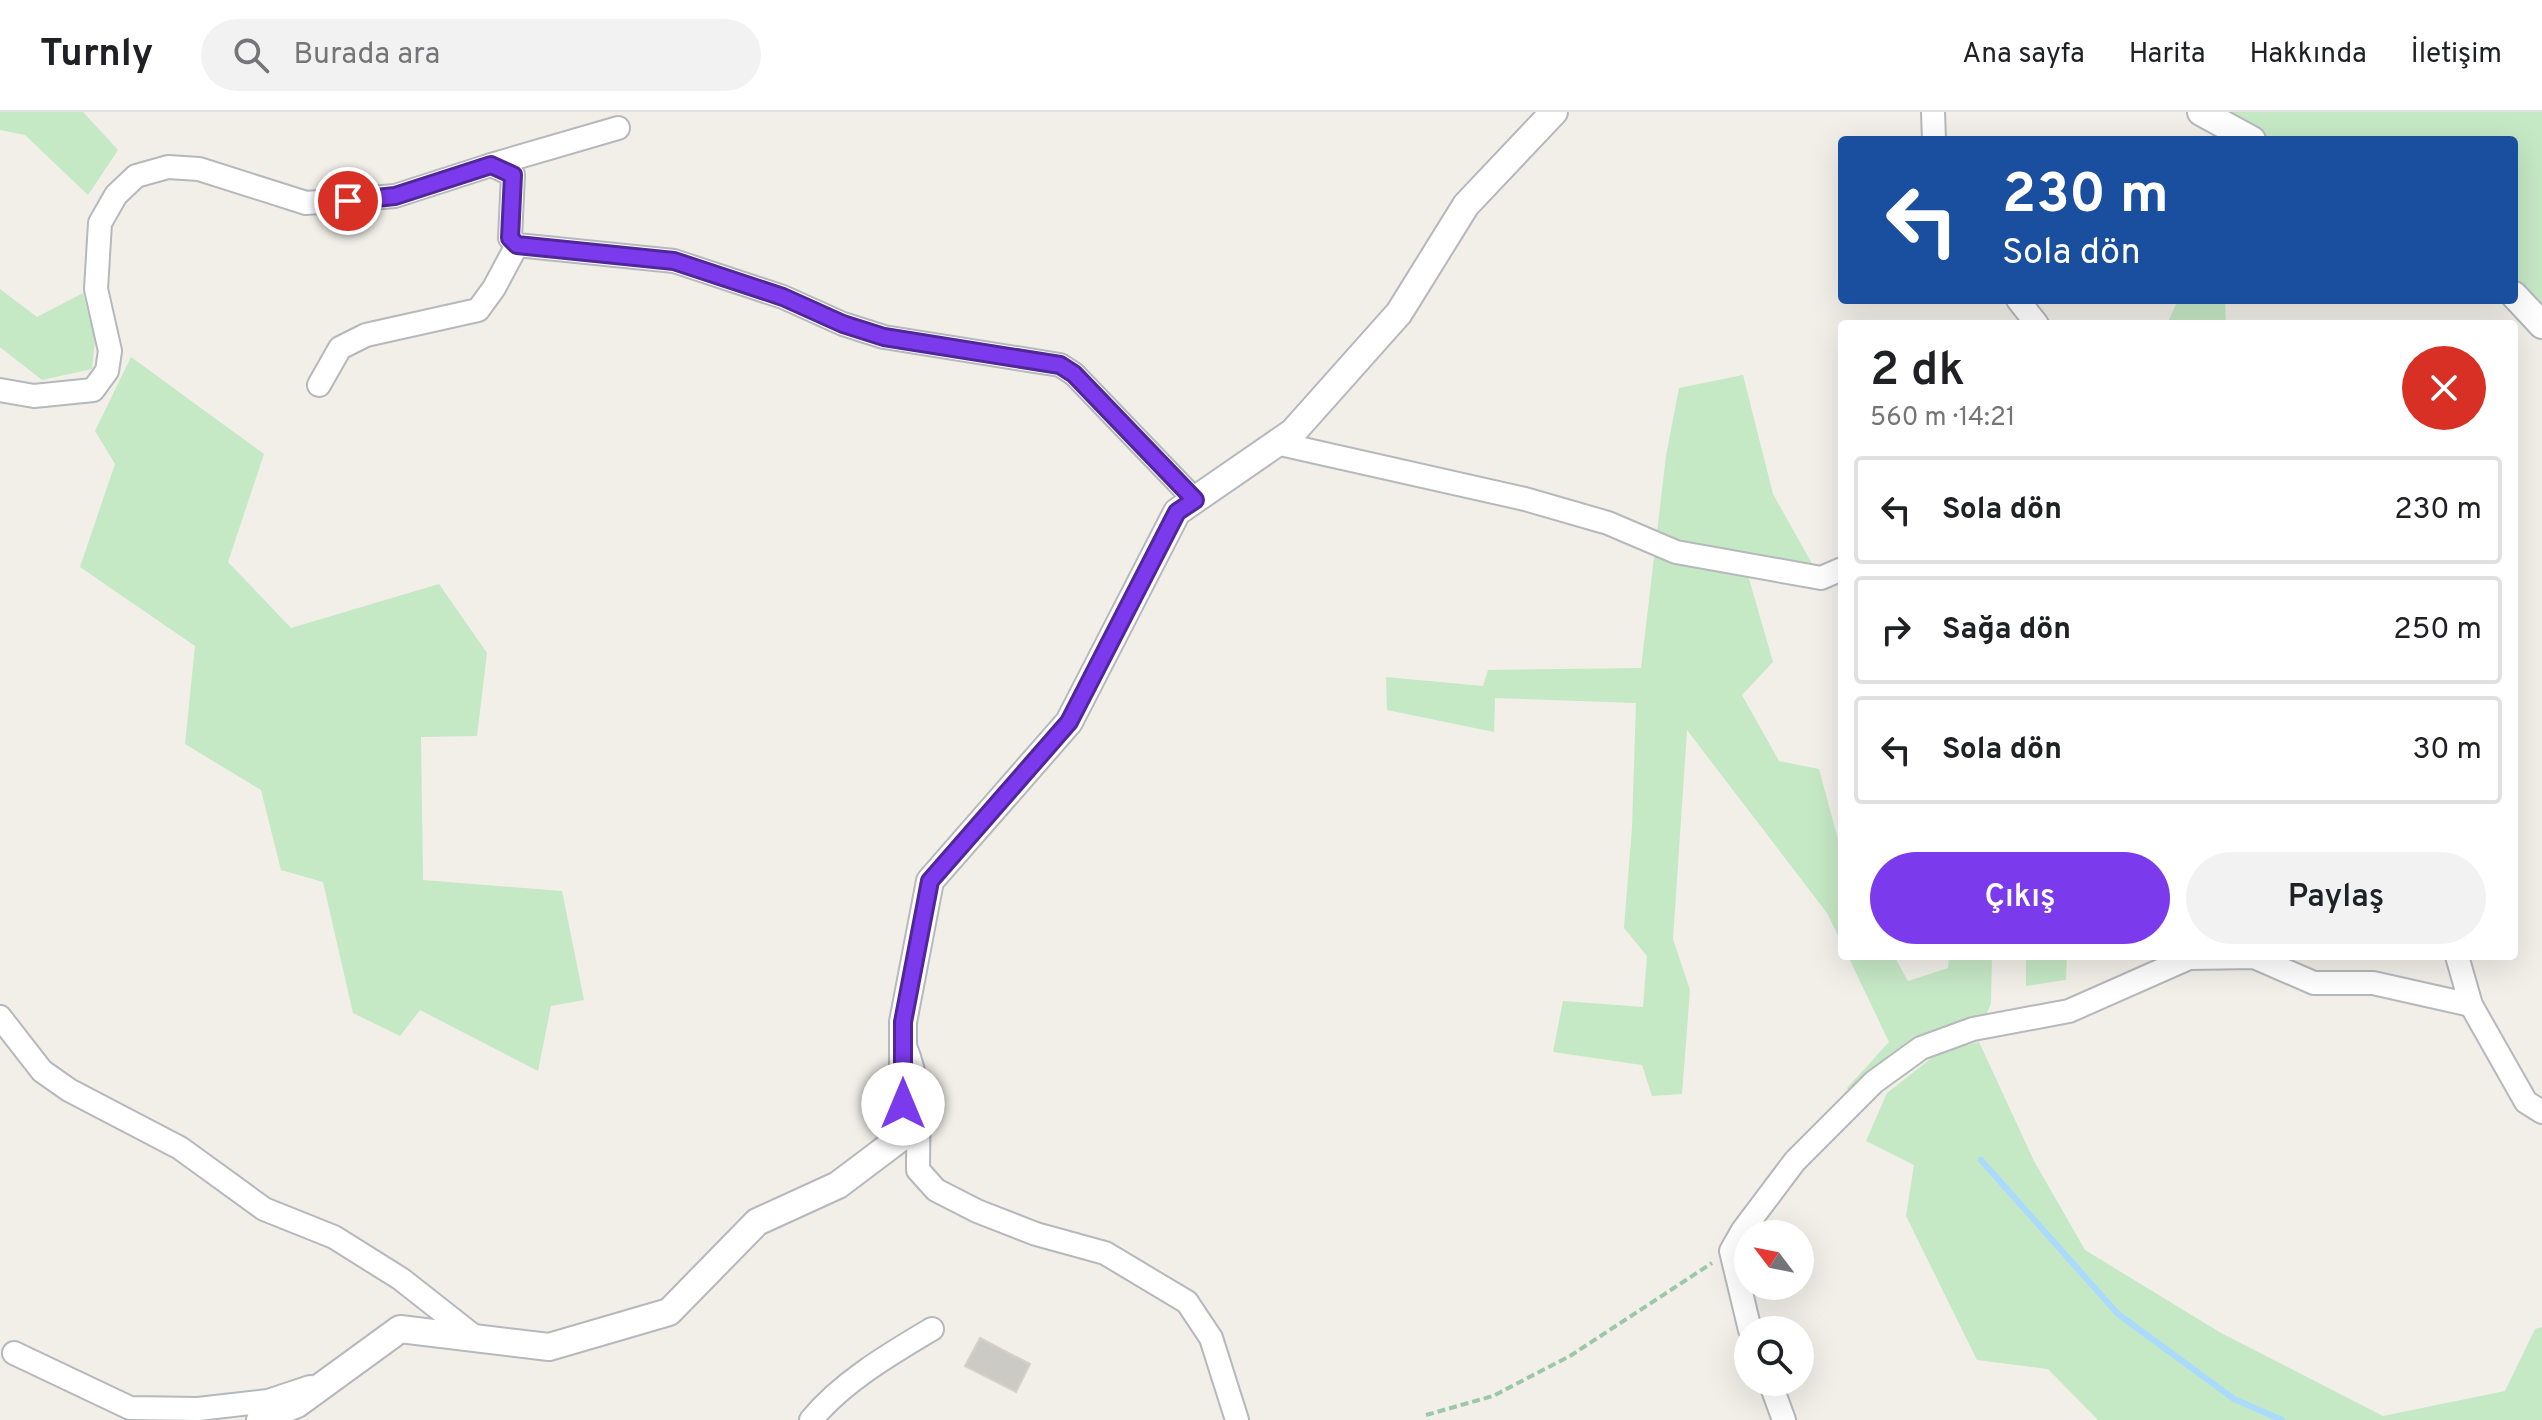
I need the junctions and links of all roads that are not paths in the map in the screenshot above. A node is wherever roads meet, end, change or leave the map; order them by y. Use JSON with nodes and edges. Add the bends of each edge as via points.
{"nodes":[{"id":1,"x":1554,"y":112,"type":"edge"},
{"id":2,"x":1933,"y":112,"type":"edge"},
{"id":3,"x":2201,"y":112,"type":"edge"},
{"id":4,"x":618,"y":128,"type":"dead end"},
{"id":5,"x":1934,"y":136,"type":"edge"},
{"id":6,"x":2245,"y":136,"type":"edge"},
{"id":7,"x":491,"y":165,"type":"junction"},
{"id":8,"x":517,"y":245,"type":"junction"},
{"id":9,"x":2518,"y":299,"type":"edge"},
{"id":10,"x":2021,"y":304,"type":"edge"},
{"id":11,"x":2034,"y":320,"type":"edge"},
{"id":12,"x":2542,"y":325,"type":"edge"},
{"id":13,"x":319,"y":385,"type":"dead end"},
{"id":14,"x":0,"y":390,"type":"edge"},
{"id":15,"x":1276,"y":443,"type":"junction"},
{"id":16,"x":1195,"y":500,"type":"junction"},
{"id":17,"x":1838,"y":571,"type":"edge"},
{"id":18,"x":2184,"y":960,"type":"edge"},
{"id":19,"x":2261,"y":960,"type":"edge"},
{"id":20,"x":2458,"y":960,"type":"edge"},
{"id":21,"x":2471,"y":1005,"type":"junction"},
{"id":22,"x":0,"y":1017,"type":"edge"},
{"id":23,"x":903,"y":1040,"type":"junction"},
{"id":24,"x":2542,"y":1112,"type":"edge"},
{"id":25,"x":1747,"y":1316,"type":"edge"},
{"id":26,"x":932,"y":1329,"type":"dead end"},
{"id":27,"x":476,"y":1338,"type":"junction"},
{"id":28,"x":14,"y":1353,"type":"dead end"},
{"id":29,"x":330,"y":1380,"type":"junction"},
{"id":30,"x":1775,"y":1396,"type":"edge"},
{"id":31,"x":260,"y":1420,"type":"edge"},
{"id":32,"x":811,"y":1420,"type":"edge"},
{"id":33,"x":1237,"y":1420,"type":"edge"},
{"id":34,"x":1784,"y":1420,"type":"edge"}],
"edges":[{"from":1,"to":15,"type":"street","via":[[1466,205],[1399,313],[1293,432]]},
{"from":2,"to":5,"type":"street"},
{"from":3,"to":6,"type":"street"},
{"from":4,"to":7,"type":"street"},
{"from":7,"to":8,"type":"street","via":[[513,175],[510,238]]},
{"from":7,"to":14,"type":"street","via":[[395,196],[306,203],[199,169],[168,167],[136,176],[116,195],[100,223],[96,289],[110,351],[107,371],[93,390],[34,396]]},
{"from":8,"to":13,"type":"street","via":[[478,310],[366,335],[340,348]]},
{"from":8,"to":16,"type":"street","via":[[674,261],[884,337],[1060,365]]},
{"from":9,"to":12,"type":"street"},
{"from":10,"to":11,"type":"street"},
{"from":15,"to":16,"type":"street"},
{"from":15,"to":17,"type":"street","via":[[1525,499],[1608,523],[1676,552],[1821,578]]},
{"from":16,"to":23,"type":"street","via":[[1177,512],[1069,722],[930,881]]},
{"from":18,"to":25,"type":"street","via":[[2069,1011],[1973,1029],[1921,1048],[1874,1082],[1795,1161],[1731,1251]]},
{"from":19,"to":21,"type":"street","via":[[2314,983],[2373,983]]},
{"from":20,"to":21,"type":"street"},
{"from":21,"to":24,"type":"street","via":[[2526,1102]]},
{"from":22,"to":27,"type":"street","via":[[42,1071],[69,1090],[180,1148],[264,1209],[334,1237],[401,1279]]},
{"from":23,"to":27,"type":"street","via":[[903,1136],[838,1185],[757,1222],[669,1312],[549,1347]]},
{"from":23,"to":33,"type":"street","via":[[916,1072],[918,1170],[936,1190],[977,1211],[1105,1253],[1187,1302],[1211,1338]]},
{"from":26,"to":32,"type":"street","via":[[823,1405]]},
{"from":27,"to":29,"type":"street","via":[[400,1329]]},
{"from":28,"to":29,"type":"street","via":[[130,1408],[198,1409],[268,1401]]},
{"from":29,"to":31,"type":"street","via":[[297,1404]]},
{"from":30,"to":34,"type":"street"}]}
